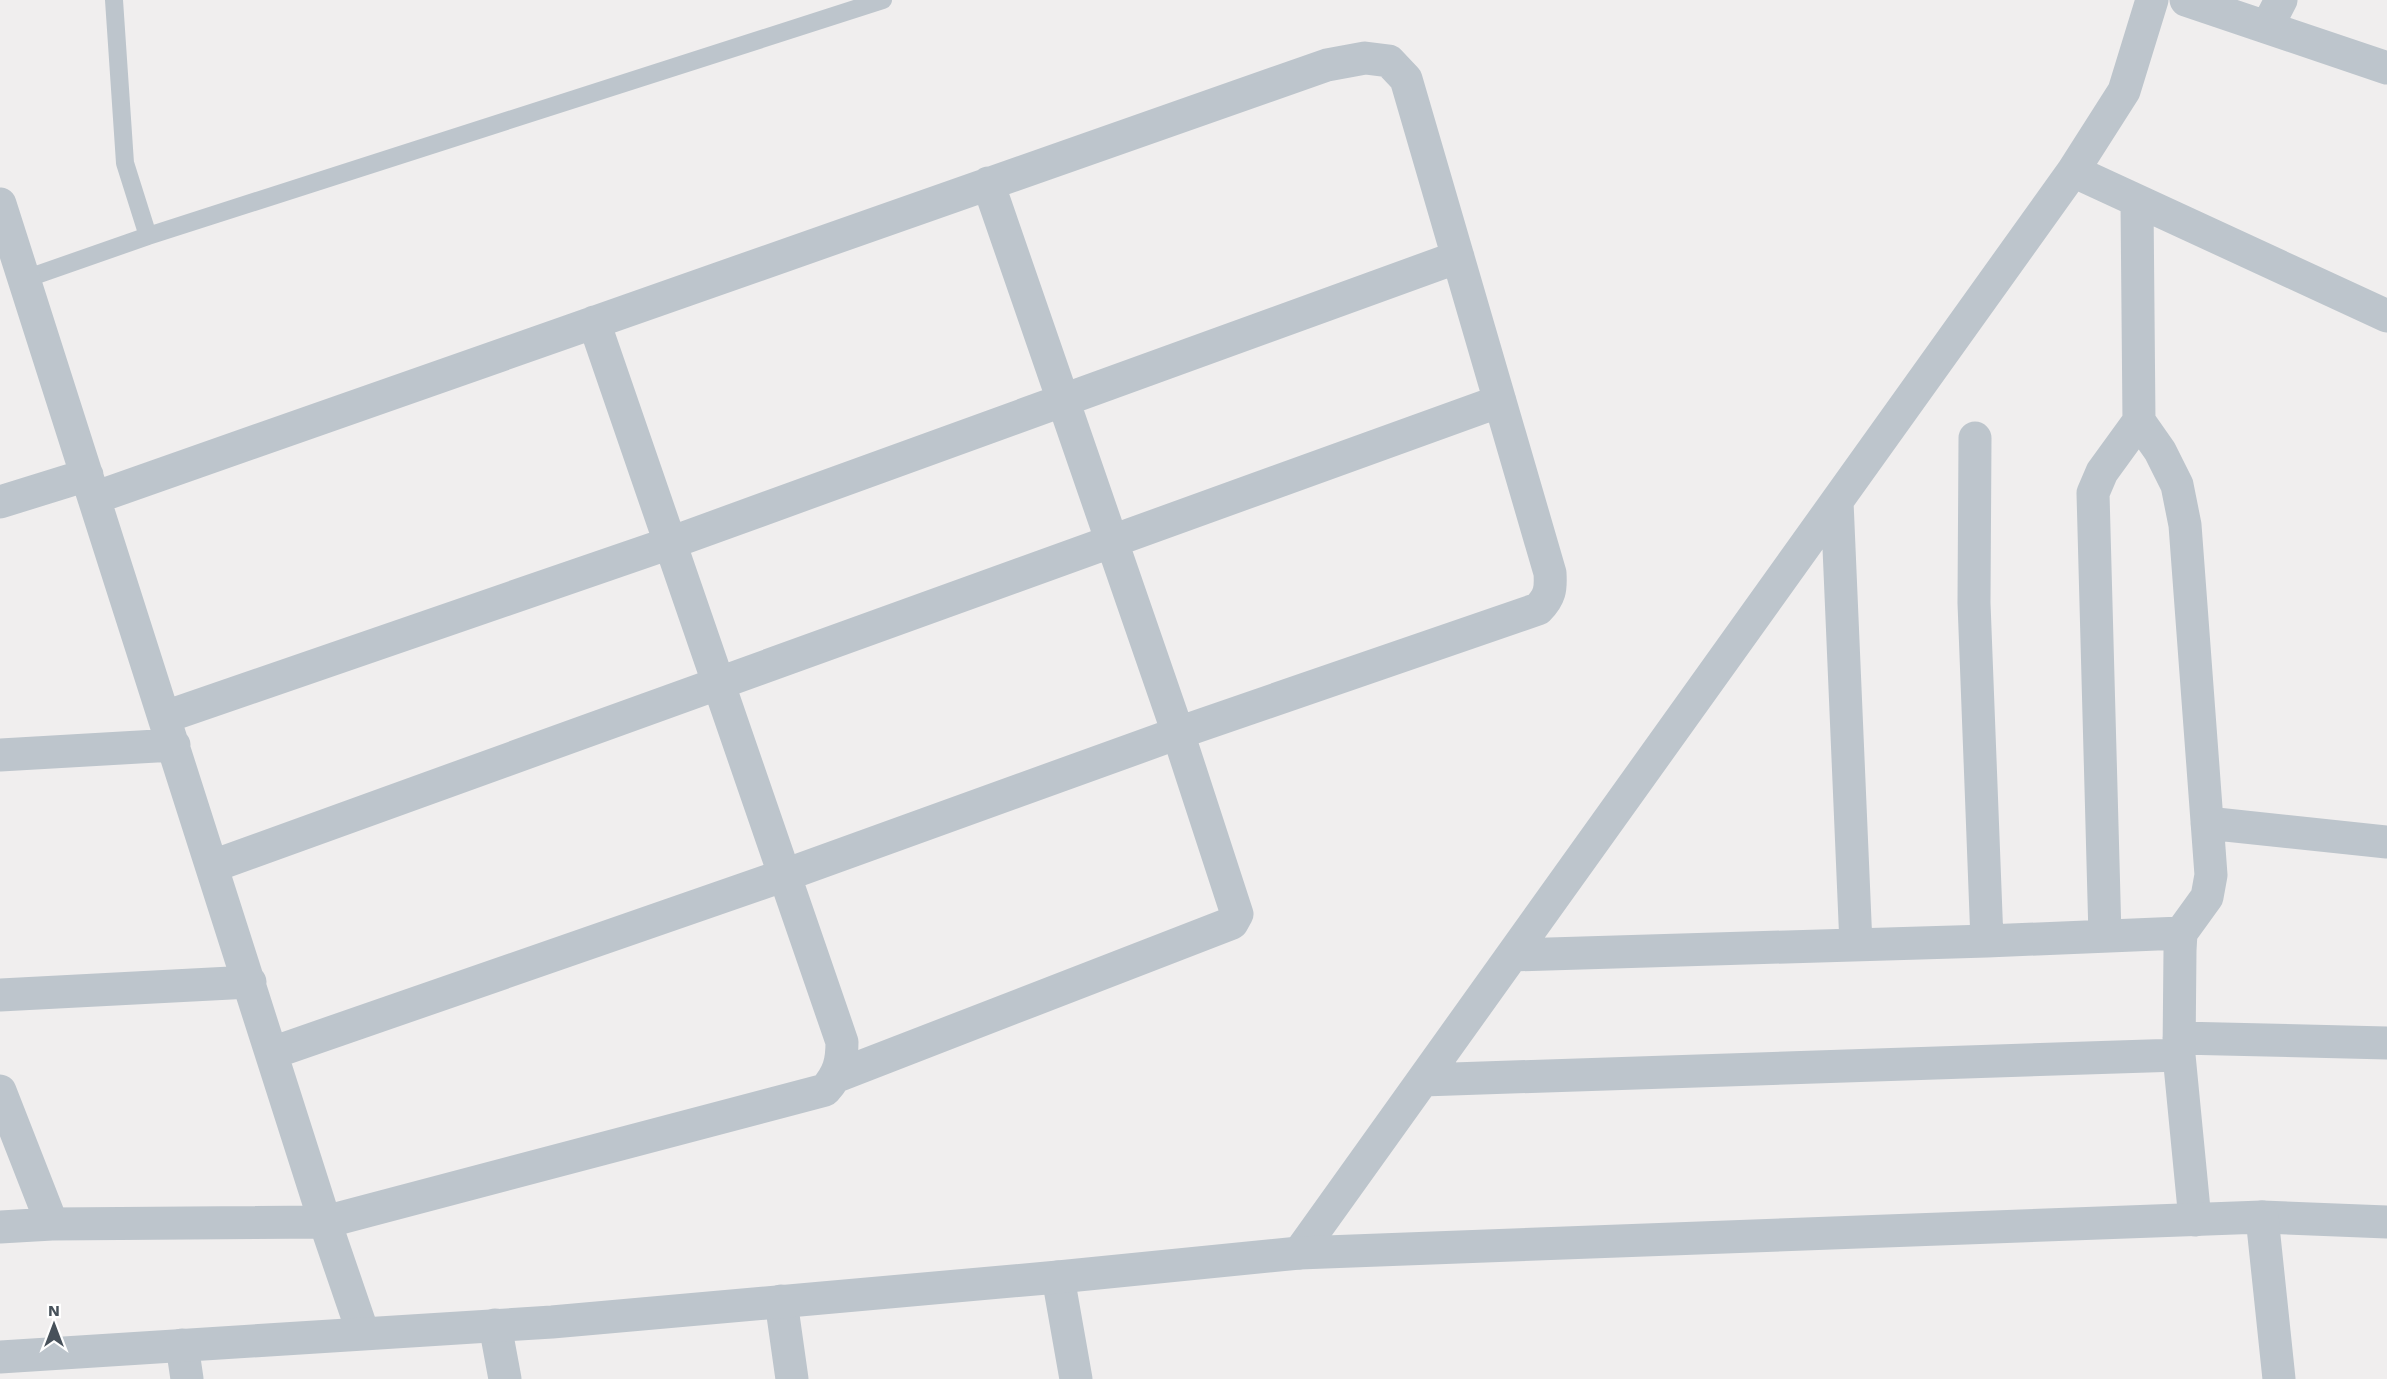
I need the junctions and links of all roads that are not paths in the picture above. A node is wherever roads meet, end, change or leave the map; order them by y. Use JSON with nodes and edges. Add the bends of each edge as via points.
{"nodes":[{"id":1,"x":114,"y":0,"type":"edge"},
{"id":2,"x":883,"y":0,"type":"edge"},
{"id":3,"x":2152,"y":0,"type":"edge"},
{"id":4,"x":2186,"y":0,"type":"edge"},
{"id":5,"x":2274,"y":14,"type":"edge"},
{"id":6,"x":2387,"y":68,"type":"edge"},
{"id":7,"x":2073,"y":171,"type":"junction"},
{"id":8,"x":988,"y":183,"type":"junction"},
{"id":9,"x":2137,"y":202,"type":"junction"},
{"id":10,"x":0,"y":204,"type":"edge"},
{"id":11,"x":148,"y":236,"type":"junction"},
{"id":12,"x":1458,"y":257,"type":"junction"},
{"id":13,"x":25,"y":279,"type":"junction"},
{"id":14,"x":2387,"y":316,"type":"edge"},
{"id":15,"x":594,"y":322,"type":"junction"},
{"id":16,"x":1063,"y":400,"type":"junction"},
{"id":17,"x":1500,"y":401,"type":"junction"},
{"id":18,"x":2139,"y":422,"type":"junction"},
{"id":19,"x":1975,"y":438,"type":"dead end"},
{"id":20,"x":91,"y":486,"type":"junction"},
{"id":21,"x":1837,"y":501,"type":"junction"},
{"id":22,"x":0,"y":502,"type":"edge"},
{"id":23,"x":1112,"y":542,"type":"junction"},
{"id":24,"x":670,"y":543,"type":"junction"},
{"id":25,"x":719,"y":685,"type":"junction"},
{"id":26,"x":169,"y":731,"type":"junction"},
{"id":27,"x":1178,"y":733,"type":"junction"},
{"id":28,"x":0,"y":754,"type":"edge"},
{"id":29,"x":2207,"y":824,"type":"junction"},
{"id":30,"x":2387,"y":842,"type":"edge"},
{"id":31,"x":213,"y":866,"type":"junction"},
{"id":32,"x":785,"y":875,"type":"junction"},
{"id":33,"x":2181,"y":933,"type":"junction"},
{"id":34,"x":2105,"y":936,"type":"junction"},
{"id":35,"x":1987,"y":941,"type":"junction"},
{"id":36,"x":1856,"y":945,"type":"junction"},
{"id":37,"x":1512,"y":955,"type":"junction"},
{"id":38,"x":249,"y":982,"type":"junction"},
{"id":39,"x":0,"y":995,"type":"edge"},
{"id":40,"x":2387,"y":1043,"type":"edge"},
{"id":41,"x":2179,"y":1046,"type":"junction"},
{"id":42,"x":272,"y":1053,"type":"junction"},
{"id":43,"x":837,"y":1076,"type":"junction"},
{"id":44,"x":1423,"y":1080,"type":"junction"},
{"id":45,"x":0,"y":1091,"type":"edge"},
{"id":46,"x":2262,"y":1217,"type":"junction"},
{"id":47,"x":2195,"y":1220,"type":"junction"},
{"id":48,"x":325,"y":1222,"type":"junction"},
{"id":49,"x":2387,"y":1222,"type":"edge"},
{"id":50,"x":52,"y":1224,"type":"junction"},
{"id":51,"x":0,"y":1227,"type":"edge"},
{"id":52,"x":1299,"y":1253,"type":"junction"},
{"id":53,"x":1058,"y":1277,"type":"junction"},
{"id":54,"x":781,"y":1301,"type":"junction"},
{"id":55,"x":495,"y":1325,"type":"junction"},
{"id":56,"x":363,"y":1333,"type":"junction"},
{"id":57,"x":182,"y":1345,"type":"junction"},
{"id":58,"x":0,"y":1356,"type":"edge"},
{"id":59,"x":187,"y":1379,"type":"edge"},
{"id":60,"x":505,"y":1379,"type":"edge"},
{"id":61,"x":792,"y":1379,"type":"edge"},
{"id":62,"x":1076,"y":1379,"type":"edge"},
{"id":63,"x":2279,"y":1379,"type":"edge"}],
"edges":[{"from":1,"to":11,"type":"lane","via":[[125,163]]},
{"from":2,"to":11,"type":"lane"},
{"from":3,"to":7,"type":"street","via":[[2124,91]]},
{"from":4,"to":5,"type":"street"},
{"from":5,"to":6,"type":"street"},
{"from":7,"to":9,"type":"street"},
{"from":7,"to":21,"type":"street"},
{"from":8,"to":12,"type":"street","via":[[1327,65],[1365,58],[1389,61],[1406,80]]},
{"from":8,"to":15,"type":"street"},
{"from":8,"to":16,"type":"street"},
{"from":9,"to":14,"type":"street"},
{"from":9,"to":18,"type":"street"},
{"from":10,"to":13,"type":"street"},
{"from":11,"to":13,"type":"lane"},
{"from":12,"to":16,"type":"street"},
{"from":12,"to":17,"type":"street"},
{"from":13,"to":20,"type":"street"},
{"from":15,"to":20,"type":"street"},
{"from":15,"to":24,"type":"street"},
{"from":16,"to":23,"type":"street"},
{"from":16,"to":24,"type":"street"},
{"from":17,"to":23,"type":"street"},
{"from":17,"to":27,"type":"street","via":[[1550,573],[1548,599],[1538,609]]},
{"from":18,"to":29,"type":"street","via":[[2160,450],[2177,485],[2185,525]]},
{"from":18,"to":34,"type":"street","via":[[2102,472],[2093,493]]},
{"from":19,"to":35,"type":"street","via":[[1974,603]]},
{"from":20,"to":22,"type":"street"},
{"from":20,"to":26,"type":"street"},
{"from":21,"to":36,"type":"street"},
{"from":21,"to":37,"type":"street"},
{"from":23,"to":25,"type":"street"},
{"from":23,"to":27,"type":"street"},
{"from":24,"to":25,"type":"street"},
{"from":24,"to":26,"type":"street"},
{"from":25,"to":31,"type":"street"},
{"from":25,"to":32,"type":"street"},
{"from":26,"to":28,"type":"street"},
{"from":26,"to":31,"type":"street"},
{"from":27,"to":32,"type":"street"},
{"from":27,"to":43,"type":"street","via":[[1235,906],[1237,914],[1232,923]]},
{"from":29,"to":30,"type":"street"},
{"from":29,"to":33,"type":"street","via":[[2211,875],[2207,897]]},
{"from":31,"to":38,"type":"street"},
{"from":32,"to":42,"type":"street"},
{"from":32,"to":43,"type":"street","via":[[842,1042]]},
{"from":33,"to":34,"type":"street"},
{"from":33,"to":41,"type":"street"},
{"from":34,"to":35,"type":"street"},
{"from":35,"to":36,"type":"street"},
{"from":36,"to":37,"type":"street"},
{"from":37,"to":44,"type":"street"},
{"from":38,"to":39,"type":"street"},
{"from":38,"to":42,"type":"street"},
{"from":40,"to":41,"type":"street"},
{"from":41,"to":44,"type":"street"},
{"from":41,"to":47,"type":"street"},
{"from":42,"to":48,"type":"street"},
{"from":43,"to":48,"type":"street","via":[[825,1090]]},
{"from":44,"to":52,"type":"street"},
{"from":45,"to":50,"type":"street"},
{"from":46,"to":47,"type":"street"},
{"from":46,"to":49,"type":"street"},
{"from":46,"to":63,"type":"street"},
{"from":47,"to":52,"type":"street"},
{"from":48,"to":50,"type":"street"},
{"from":48,"to":56,"type":"street"},
{"from":50,"to":51,"type":"street"},
{"from":52,"to":53,"type":"street"},
{"from":53,"to":54,"type":"street"},
{"from":53,"to":62,"type":"street"},
{"from":54,"to":55,"type":"street"},
{"from":54,"to":61,"type":"street"},
{"from":55,"to":56,"type":"street"},
{"from":55,"to":60,"type":"street"},
{"from":56,"to":57,"type":"street"},
{"from":57,"to":58,"type":"street"},
{"from":57,"to":59,"type":"street"}]}
